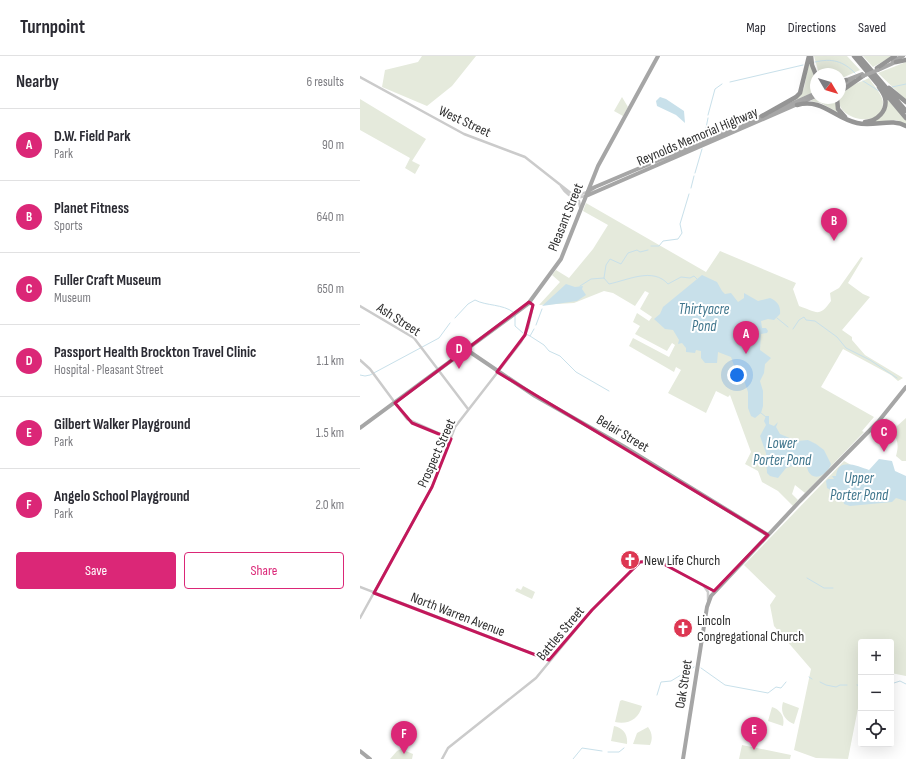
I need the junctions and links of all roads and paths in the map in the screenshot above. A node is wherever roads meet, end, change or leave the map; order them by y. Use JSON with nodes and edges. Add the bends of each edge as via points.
{"nodes":[{"id":1,"x":658,"y":56,"type":"edge"},
{"id":2,"x":810,"y":56,"type":"edge"},
{"id":3,"x":850,"y":56,"type":"edge"},
{"id":4,"x":854,"y":56,"type":"edge"},
{"id":5,"x":860,"y":56,"type":"edge"},
{"id":6,"x":895,"y":56,"type":"edge"},
{"id":7,"x":903,"y":56,"type":"edge"},
{"id":8,"x":906,"y":59,"type":"edge"},
{"id":9,"x":896,"y":62,"type":"joint"},
{"id":10,"x":813,"y":68,"type":"edge"},
{"id":11,"x":878,"y":69,"type":"junction"},
{"id":12,"x":865,"y":72,"type":"junction"},
{"id":13,"x":360,"y":77,"type":"edge"},
{"id":14,"x":879,"y":79,"type":"junction"},
{"id":15,"x":846,"y":80,"type":"edge"},
{"id":16,"x":846,"y":83,"type":"edge"},
{"id":17,"x":846,"y":87,"type":"edge"},
{"id":18,"x":879,"y":87,"type":"junction"},
{"id":19,"x":810,"y":96,"type":"edge"},
{"id":20,"x":810,"y":99,"type":"edge"},
{"id":21,"x":906,"y":102,"type":"edge"},
{"id":22,"x":838,"y":104,"type":"edge"},
{"id":23,"x":797,"y":105,"type":"junction"},
{"id":24,"x":906,"y":111,"type":"edge"},
{"id":25,"x":762,"y":116,"type":"junction"},
{"id":26,"x":906,"y":118,"type":"edge"},
{"id":27,"x":906,"y":126,"type":"edge"},
{"id":28,"x":593,"y":177,"type":"junction"},
{"id":29,"x":560,"y":184,"type":"junction"},
{"id":30,"x":600,"y":185,"type":"junction"},
{"id":31,"x":586,"y":194,"type":"junction"},
{"id":32,"x":575,"y":198,"type":"junction"},
{"id":33,"x":581,"y":208,"type":"junction"},
{"id":34,"x":531,"y":304,"type":"junction"},
{"id":35,"x":360,"y":306,"type":"edge"},
{"id":36,"x":467,"y":350,"type":"junction"},
{"id":37,"x":360,"y":360,"type":"edge"},
{"id":38,"x":439,"y":370,"type":"junction"},
{"id":39,"x":498,"y":372,"type":"junction"},
{"id":40,"x":906,"y":387,"type":"edge"},
{"id":41,"x":395,"y":403,"type":"junction"},
{"id":42,"x":468,"y":409,"type":"junction"},
{"id":43,"x":360,"y":428,"type":"edge"},
{"id":44,"x":451,"y":439,"type":"junction"},
{"id":45,"x":768,"y":535,"type":"junction"},
{"id":46,"x":702,"y":584,"type":"junction"},
{"id":47,"x":360,"y":587,"type":"edge"},
{"id":48,"x":714,"y":591,"type":"junction"},
{"id":49,"x":374,"y":593,"type":"junction"},
{"id":50,"x":708,"y":602,"type":"junction"},
{"id":51,"x":360,"y":618,"type":"edge"},
{"id":52,"x":549,"y":660,"type":"junction"},
{"id":53,"x":360,"y":751,"type":"edge"},
{"id":54,"x":370,"y":759,"type":"edge"},
{"id":55,"x":442,"y":759,"type":"edge"},
{"id":56,"x":682,"y":759,"type":"edge"}],
"edges":[{"from":1,"to":28,"type":"main road","name":"Pleasant Street"},
{"from":2,"to":10,"type":"highway"},
{"from":2,"to":25,"type":"highway","via":[[800,93]]},
{"from":3,"to":12,"type":"highway"},
{"from":4,"to":12,"type":"highway"},
{"from":5,"to":12,"type":"highway"},
{"from":6,"to":11,"type":"highway"},
{"from":7,"to":11,"type":"main road"},
{"from":8,"to":9,"type":"highway"},
{"from":9,"to":11,"type":"main road"},
{"from":11,"to":12,"type":"main road","bridge":true},
{"from":12,"to":14,"type":"highway"},
{"from":12,"to":15,"type":"main road"},
{"from":12,"to":16,"type":"main road"},
{"from":12,"to":17,"type":"highway"},
{"from":12,"to":18,"type":"highway"},
{"from":13,"to":29,"type":"street","name":"West Street","via":[[464,134],[525,156]]},
{"from":14,"to":21,"type":"highway"},
{"from":14,"to":24,"type":"highway"},
{"from":18,"to":22,"type":"highway","via":[[885,98],[885,106],[879,117],[871,122],[845,117],[838,109]]},
{"from":18,"to":26,"type":"highway"},
{"from":19,"to":25,"type":"main road","name":"Reynolds Memorial Highway"},
{"from":20,"to":23,"type":"main road","name":"Reynolds Memorial Highway"},
{"from":23,"to":27,"type":"highway","via":[[815,103],[860,124],[895,122]]},
{"from":23,"to":31,"type":"main road","name":"Reynolds Memorial Highway"},
{"from":25,"to":30,"type":"main road","name":"Reynolds Memorial Highway"},
{"from":28,"to":30,"type":"main road"},
{"from":28,"to":31,"type":"main road","name":"Pleasant Street"},
{"from":29,"to":31,"type":"street","name":"West Street","via":[[573,194]]},
{"from":29,"to":32,"type":"street","name":"West Street","via":[[567,194]]},
{"from":30,"to":31,"type":"main road","name":"Reynolds Memorial Highway"},
{"from":31,"to":32,"type":"street"},
{"from":31,"to":33,"type":"main road","name":"Pleasant Street"},
{"from":32,"to":33,"type":"street","name":"West Street"},
{"from":33,"to":34,"type":"main road","name":"Pleasant Street","via":[[561,258]]},
{"from":34,"to":36,"type":"main road","name":"Pleasant Street"},
{"from":34,"to":39,"type":"street","name":"Prospect Street","via":[[525,334]]},
{"from":35,"to":38,"type":"street","name":"Ash Street","via":[[410,336],[423,348]]},
{"from":36,"to":38,"type":"main road","name":"Pleasant Street"},
{"from":36,"to":39,"type":"main road","name":"Belair Street"},
{"from":37,"to":41,"type":"street"},
{"from":38,"to":41,"type":"main road","name":"Pleasant Street"},
{"from":38,"to":42,"type":"street","name":"Ash Street"},
{"from":39,"to":42,"type":"street","name":"Prospect Street"},
{"from":39,"to":45,"type":"main road","name":"Belair Street"},
{"from":40,"to":45,"type":"main road","name":"Oak Street","via":[[854,447]]},
{"from":41,"to":43,"type":"main road","name":"Pleasant Street"},
{"from":41,"to":44,"type":"street","via":[[412,423]]},
{"from":42,"to":44,"type":"street","name":"Prospect Street"},
{"from":44,"to":49,"type":"street","name":"Prospect Street","via":[[432,487]]},
{"from":45,"to":48,"type":"main road","name":"Oak Street"},
{"from":46,"to":48,"type":"street","name":"Battles Street"},
{"from":46,"to":50,"type":"street","via":[[708,592]]},
{"from":46,"to":52,"type":"street","name":"Battles Street","via":[[658,561],[650,559],[640,562],[592,610]]},
{"from":47,"to":49,"type":"street","name":"North Warren Avenue"},
{"from":48,"to":50,"type":"main road","name":"Oak Street"},
{"from":49,"to":51,"type":"street","name":"Prospect Street"},
{"from":49,"to":52,"type":"street","name":"North Warren Avenue"},
{"from":50,"to":56,"type":"main road","name":"Oak Street"},
{"from":52,"to":55,"type":"street","name":"Battles Street","via":[[536,678],[448,748]]},
{"from":53,"to":54,"type":"main road"}]}
